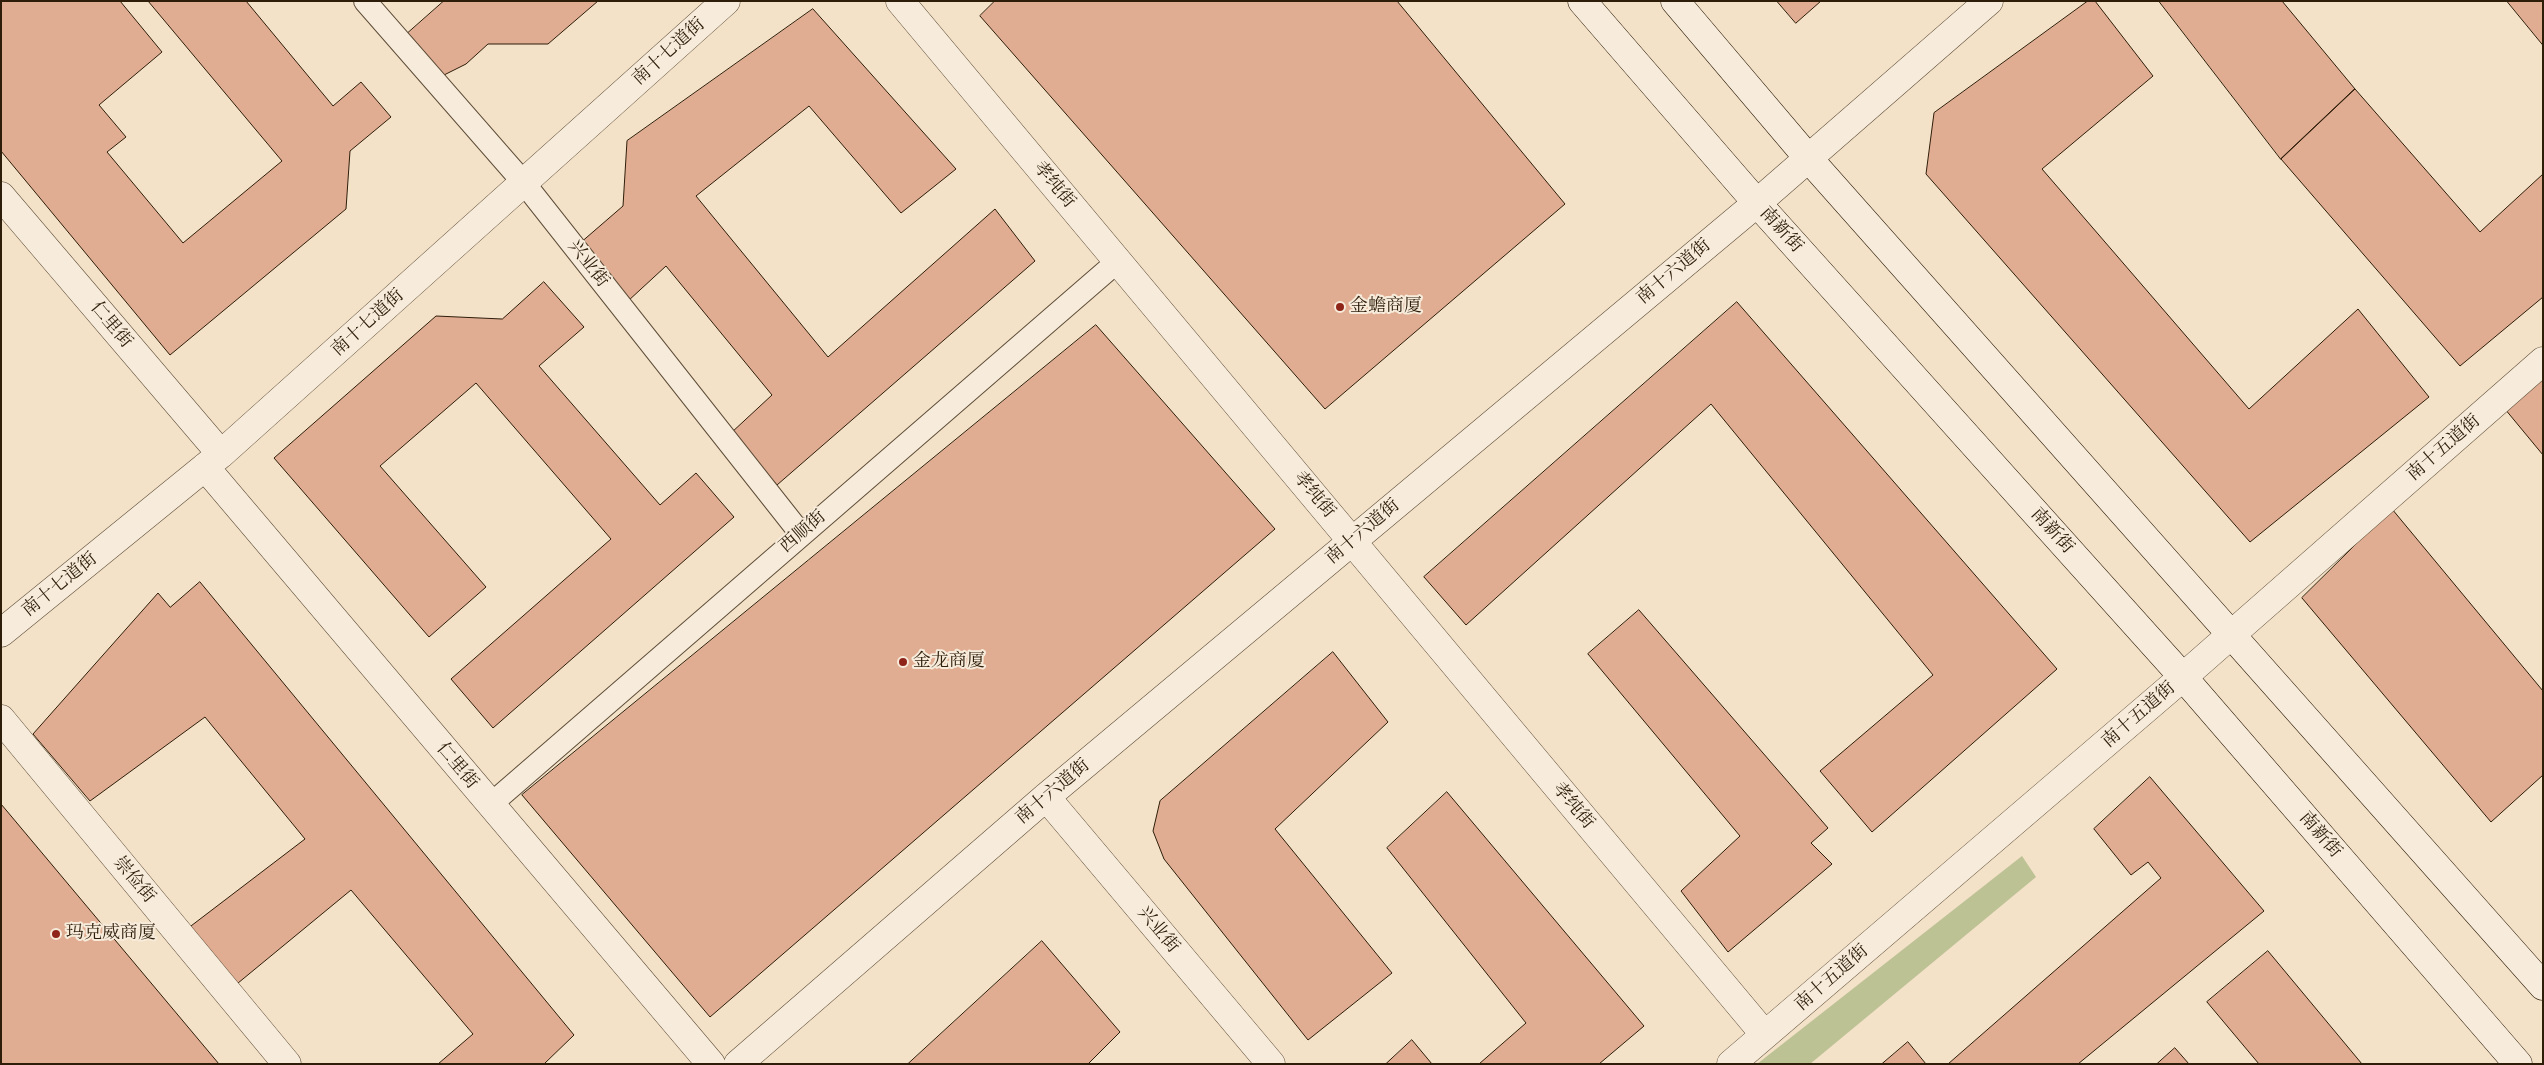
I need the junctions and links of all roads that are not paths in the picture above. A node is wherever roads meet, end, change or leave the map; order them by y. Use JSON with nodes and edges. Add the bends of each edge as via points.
{"nodes":[{"id":1,"x":365,"y":1,"type":"edge"},
{"id":2,"x":726,"y":1,"type":"edge"},
{"id":3,"x":900,"y":1,"type":"edge"},
{"id":4,"x":1582,"y":1,"type":"edge"},
{"id":5,"x":1675,"y":1,"type":"edge"},
{"id":6,"x":1989,"y":1,"type":"edge"},
{"id":7,"x":1809,"y":159,"type":"junction"},
{"id":8,"x":524,"y":184,"type":"junction"},
{"id":9,"x":1,"y":196,"type":"edge"},
{"id":10,"x":1757,"y":203,"type":"junction"},
{"id":11,"x":1118,"y":261,"type":"junction"},
{"id":12,"x":2543,"y":361,"type":"edge"},
{"id":13,"x":213,"y":461,"type":"junction"},
{"id":14,"x":801,"y":534,"type":"junction"},
{"id":15,"x":1352,"y":541,"type":"junction"},
{"id":16,"x":1,"y":633,"type":"edge"},
{"id":17,"x":2230,"y":635,"type":"junction"},
{"id":18,"x":2183,"y":677,"type":"junction"},
{"id":19,"x":1,"y":719,"type":"edge"},
{"id":20,"x":1046,"y":797,"type":"junction"},
{"id":21,"x":490,"y":805,"type":"junction"},
{"id":22,"x":2543,"y":986,"type":"edge"},
{"id":23,"x":1765,"y":1035,"type":"junction"},
{"id":24,"x":287,"y":1064,"type":"edge"},
{"id":25,"x":711,"y":1064,"type":"edge"},
{"id":26,"x":738,"y":1064,"type":"edge"},
{"id":27,"x":1271,"y":1064,"type":"edge"},
{"id":28,"x":1731,"y":1064,"type":"edge"},
{"id":29,"x":2518,"y":1064,"type":"edge"}],
"edges":[{"from":1,"to":8,"type":"lane","name":"兴业街"},
{"from":2,"to":8,"type":"street","name":"南十七道街"},
{"from":3,"to":11,"type":"street","name":"孝纯街"},
{"from":4,"to":10,"type":"street","name":"南新街"},
{"from":5,"to":7,"type":"street"},
{"from":6,"to":7,"type":"street","name":"南十六道街"},
{"from":7,"to":10,"type":"street","name":"南十六道街"},
{"from":7,"to":17,"type":"street"},
{"from":8,"to":13,"type":"street","name":"南十七道街"},
{"from":8,"to":14,"type":"lane","name":"兴业街"},
{"from":9,"to":13,"type":"street","name":"仁里街"},
{"from":10,"to":15,"type":"street","name":"南十六道街"},
{"from":10,"to":18,"type":"street","name":"南新街"},
{"from":11,"to":14,"type":"lane","name":"西顺街"},
{"from":11,"to":15,"type":"street","name":"孝纯街"},
{"from":12,"to":17,"type":"street","name":"南十五道街"},
{"from":13,"to":16,"type":"street","name":"南十七道街"},
{"from":13,"to":21,"type":"street","name":"仁里街"},
{"from":14,"to":21,"type":"lane","name":"西顺街"},
{"from":15,"to":20,"type":"street","name":"南十六道街"},
{"from":15,"to":23,"type":"street","name":"孝纯街"},
{"from":17,"to":18,"type":"street","name":"南十五道街"},
{"from":17,"to":22,"type":"street"},
{"from":18,"to":23,"type":"street","name":"南十五道街"},
{"from":18,"to":29,"type":"street","name":"南新街"},
{"from":19,"to":24,"type":"street","name":"崇俭街"},
{"from":20,"to":26,"type":"street","name":"南十六道街"},
{"from":20,"to":27,"type":"street","name":"兴业街"},
{"from":21,"to":25,"type":"street","name":"仁里街"},
{"from":23,"to":28,"type":"street","name":"南十五道街"}]}
